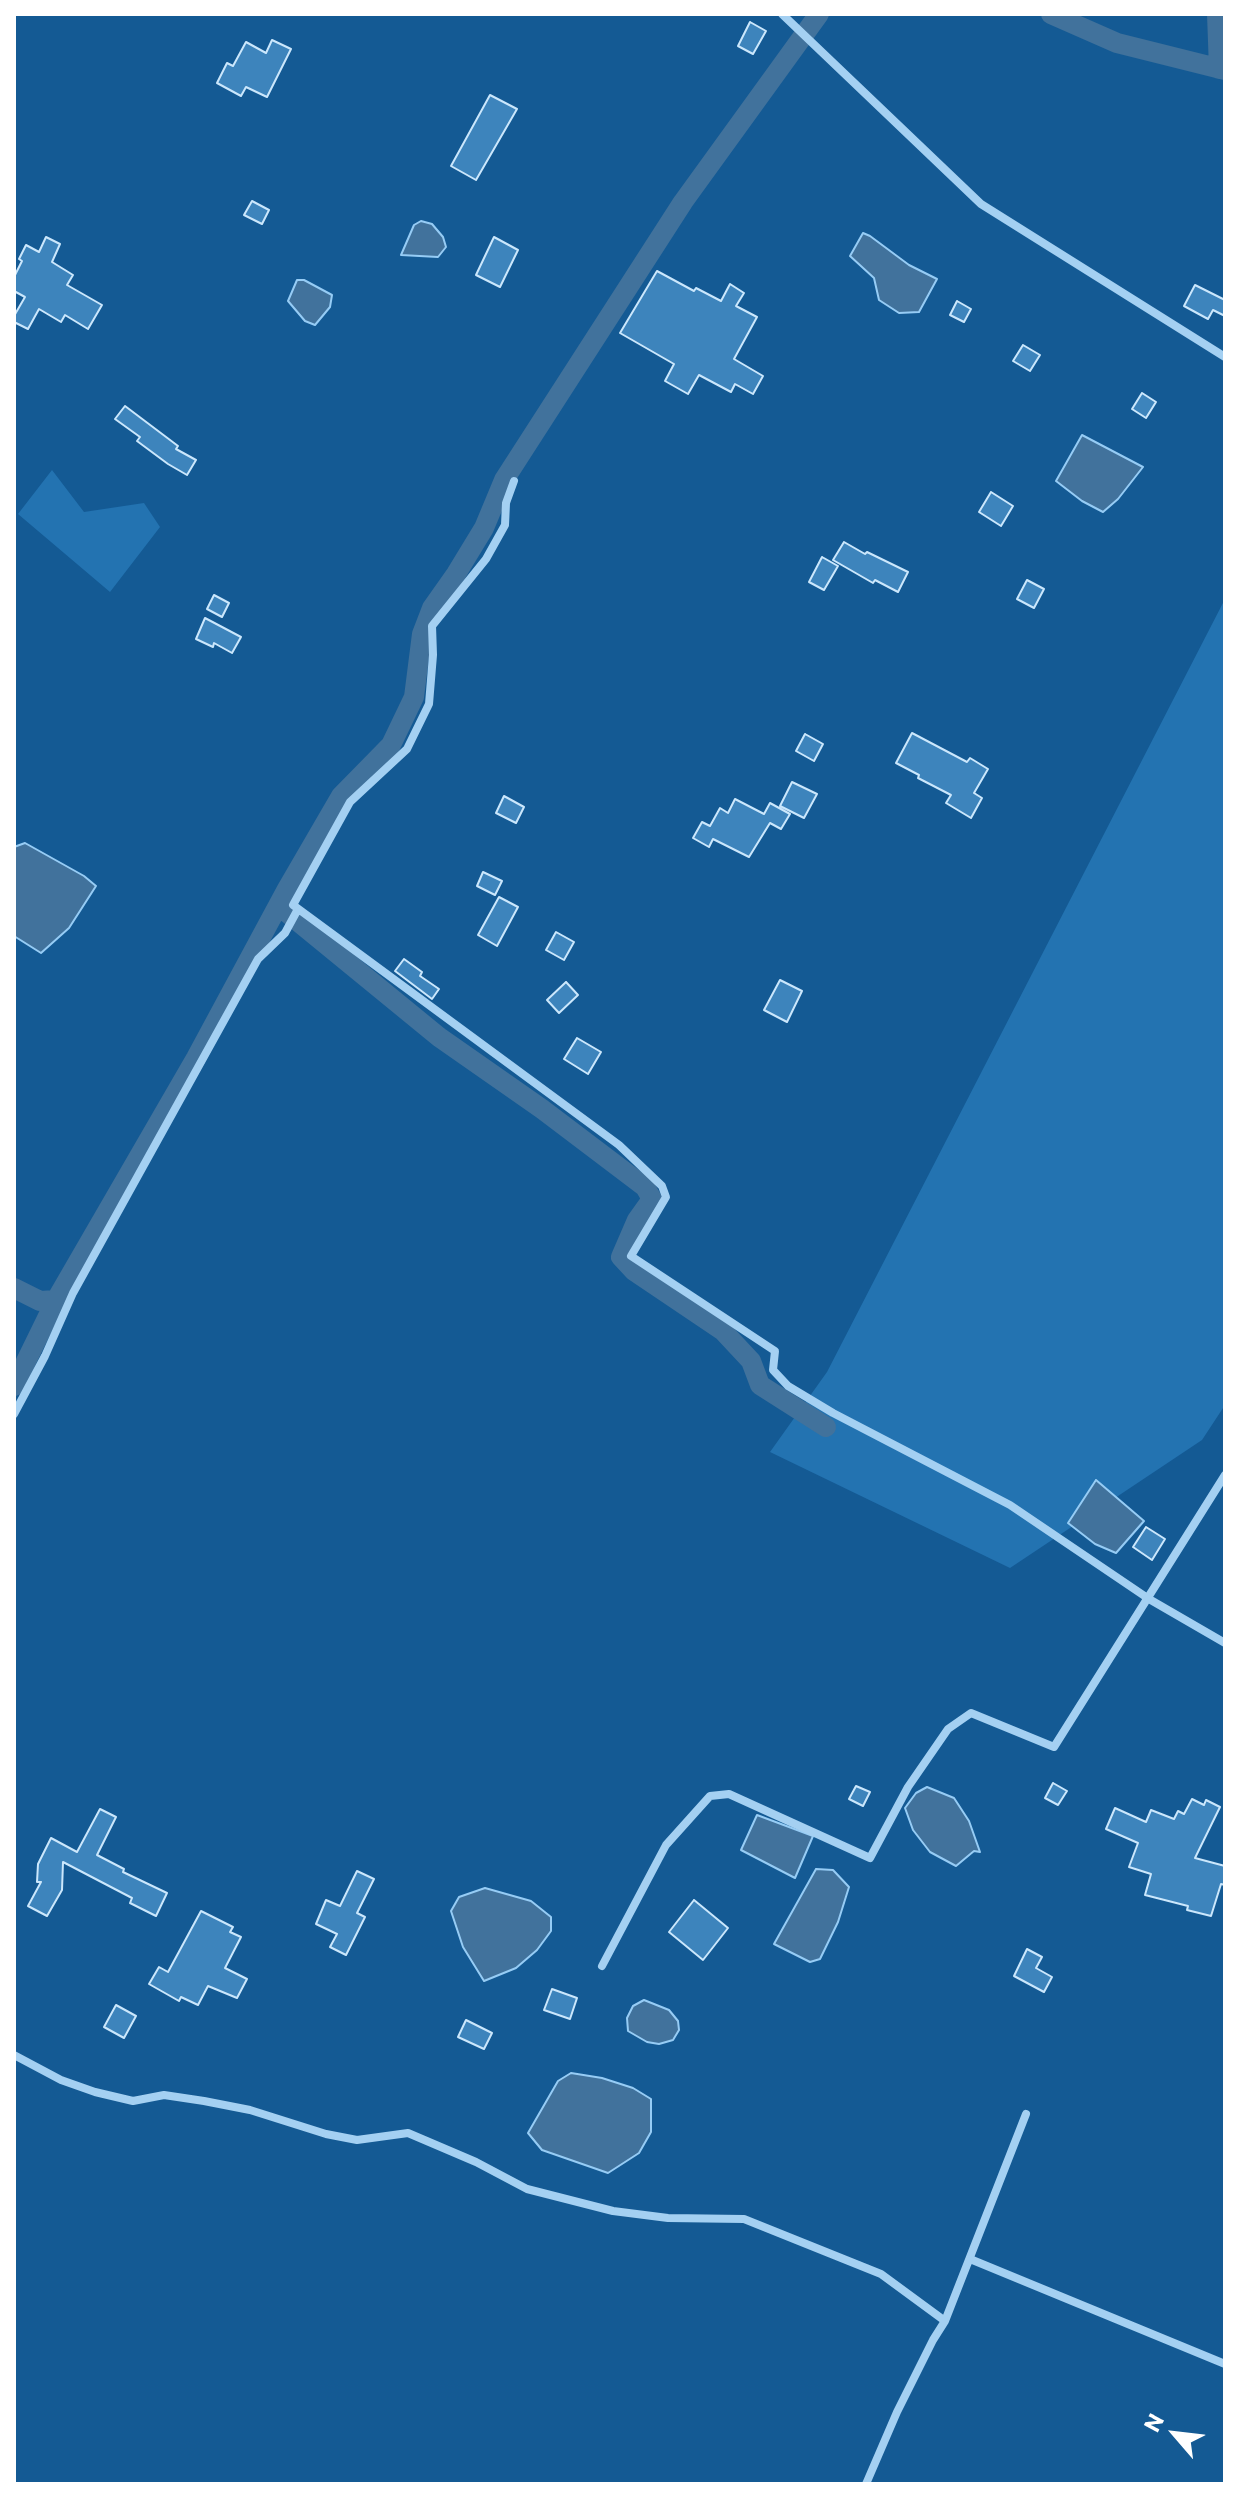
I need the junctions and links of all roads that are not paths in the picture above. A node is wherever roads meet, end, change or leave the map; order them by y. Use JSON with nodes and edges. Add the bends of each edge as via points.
{"nodes":[{"id":1,"x":782,"y":14,"type":"edge"},
{"id":2,"x":1225,"y":357,"type":"edge"},
{"id":3,"x":514,"y":481,"type":"dead end"},
{"id":4,"x":298,"y":910,"type":"junction"},
{"id":5,"x":14,"y":1414,"type":"edge"},
{"id":6,"x":1225,"y":1475,"type":"edge"},
{"id":7,"x":1149,"y":1599,"type":"junction"},
{"id":8,"x":1225,"y":1643,"type":"edge"},
{"id":9,"x":602,"y":1966,"type":"dead end"},
{"id":10,"x":14,"y":2055,"type":"edge"},
{"id":11,"x":1026,"y":2114,"type":"dead end"},
{"id":12,"x":970,"y":2259,"type":"junction"},
{"id":13,"x":945,"y":2321,"type":"junction"},
{"id":14,"x":1225,"y":2364,"type":"edge"},
{"id":15,"x":866,"y":2484,"type":"edge"}],
"edges":[{"from":1,"to":2,"type":"street","via":[[981,204]]},
{"from":3,"to":4,"type":"street","via":[[505,525],[486,559],[432,626],[429,704],[407,749],[350,802],[293,905]]},
{"from":4,"to":5,"type":"street","via":[[285,933],[258,959],[73,1293]]},
{"from":4,"to":7,"type":"street","via":[[619,1145],[662,1186],[666,1197],[631,1256],[775,1351],[773,1370],[788,1386],[1010,1505]]},
{"from":6,"to":7,"type":"street"},
{"from":7,"to":8,"type":"street"},
{"from":7,"to":9,"type":"street","via":[[1054,1747],[971,1713],[948,1729],[908,1787],[870,1858],[729,1794],[710,1796],[666,1845]]},
{"from":10,"to":13,"type":"street","via":[[61,2080],[133,2101],[164,2095],[204,2101],[357,2140],[408,2133],[527,2189],[613,2211],[744,2219],[881,2274]]},
{"from":11,"to":12,"type":"street"},
{"from":12,"to":13,"type":"street"},
{"from":12,"to":14,"type":"street"},
{"from":13,"to":15,"type":"street"}]}
